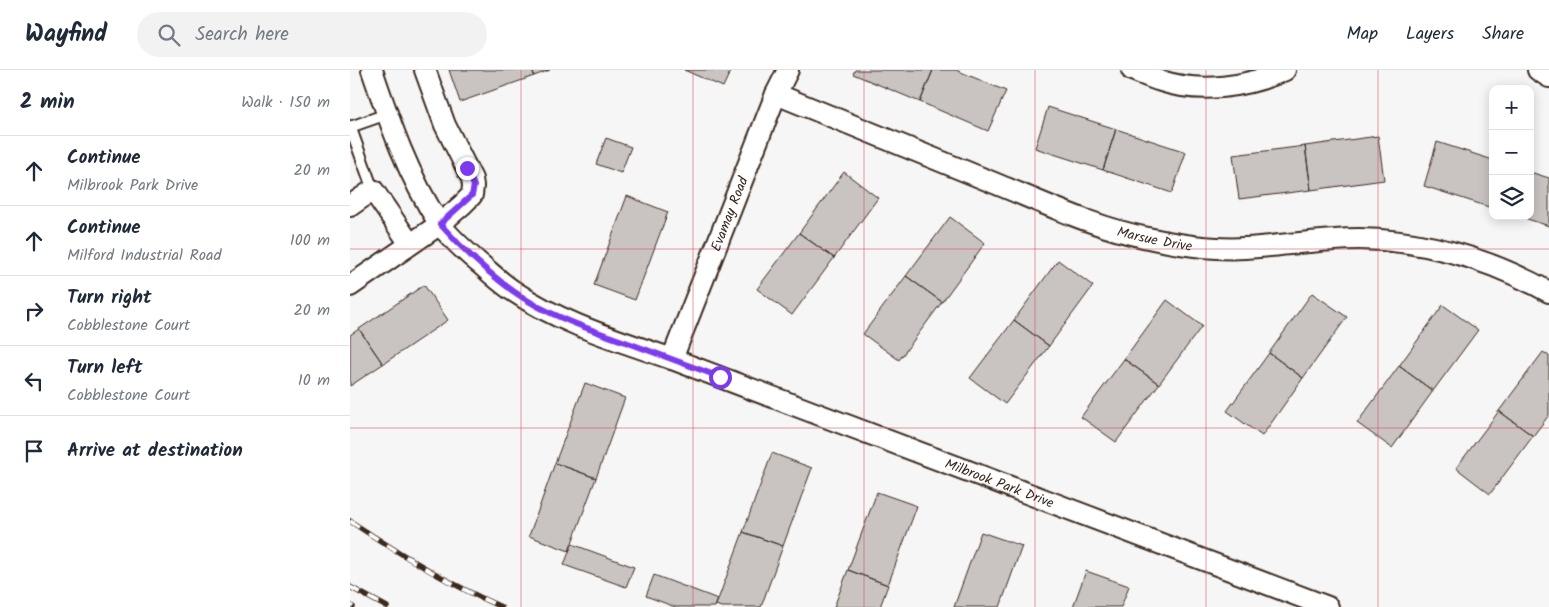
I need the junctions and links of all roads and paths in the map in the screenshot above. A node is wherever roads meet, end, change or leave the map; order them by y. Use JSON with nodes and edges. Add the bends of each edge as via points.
{"nodes":[{"id":1,"x":372,"y":70,"type":"edge"},
{"id":2,"x":425,"y":70,"type":"edge"},
{"id":3,"x":788,"y":70,"type":"edge"},
{"id":4,"x":1132,"y":70,"type":"edge"},
{"id":5,"x":1285,"y":70,"type":"edge"},
{"id":6,"x":1538,"y":70,"type":"edge"},
{"id":7,"x":1549,"y":77,"type":"edge"},
{"id":8,"x":776,"y":94,"type":"junction"},
{"id":9,"x":387,"y":114,"type":"junction"},
{"id":10,"x":350,"y":126,"type":"edge"},
{"id":11,"x":373,"y":190,"type":"junction"},
{"id":12,"x":350,"y":206,"type":"edge"},
{"id":13,"x":440,"y":224,"type":"junction"},
{"id":14,"x":410,"y":244,"type":"junction"},
{"id":15,"x":350,"y":286,"type":"edge"},
{"id":16,"x":1549,"y":292,"type":"edge"},
{"id":17,"x":672,"y":359,"type":"junction"},
{"id":18,"x":1328,"y":607,"type":"edge"}],
"edges":[{"from":1,"to":9,"type":"street","name":"Milbrook Park Drive"},
{"from":2,"to":13,"type":"street","via":[[445,125],[474,186],[472,195]]},
{"from":3,"to":8,"type":"street","name":"Evamay Road"},
{"from":4,"to":5,"type":"street","via":[[1184,86],[1223,87],[1270,77]]},
{"from":6,"to":7,"type":"street"},
{"from":8,"to":16,"type":"street","name":"Marsue Drive","via":[[1087,221],[1146,238],[1194,247],[1245,248],[1313,240],[1360,239],[1424,245],[1477,259]]},
{"from":8,"to":17,"type":"street","name":"Evamay Road"},
{"from":9,"to":10,"type":"lane"},
{"from":9,"to":13,"type":"street","name":"Milbrook Park Drive","via":[[404,158]]},
{"from":10,"to":11,"type":"lane"},
{"from":11,"to":12,"type":"street"},
{"from":11,"to":14,"type":"street"},
{"from":13,"to":14,"type":"street"},
{"from":13,"to":17,"type":"street","name":"Milbrook Park Drive","via":[[465,251],[514,292],[585,328]]},
{"from":14,"to":15,"type":"street"},
{"from":17,"to":18,"type":"street","name":"Milbrook Park Drive"}]}
